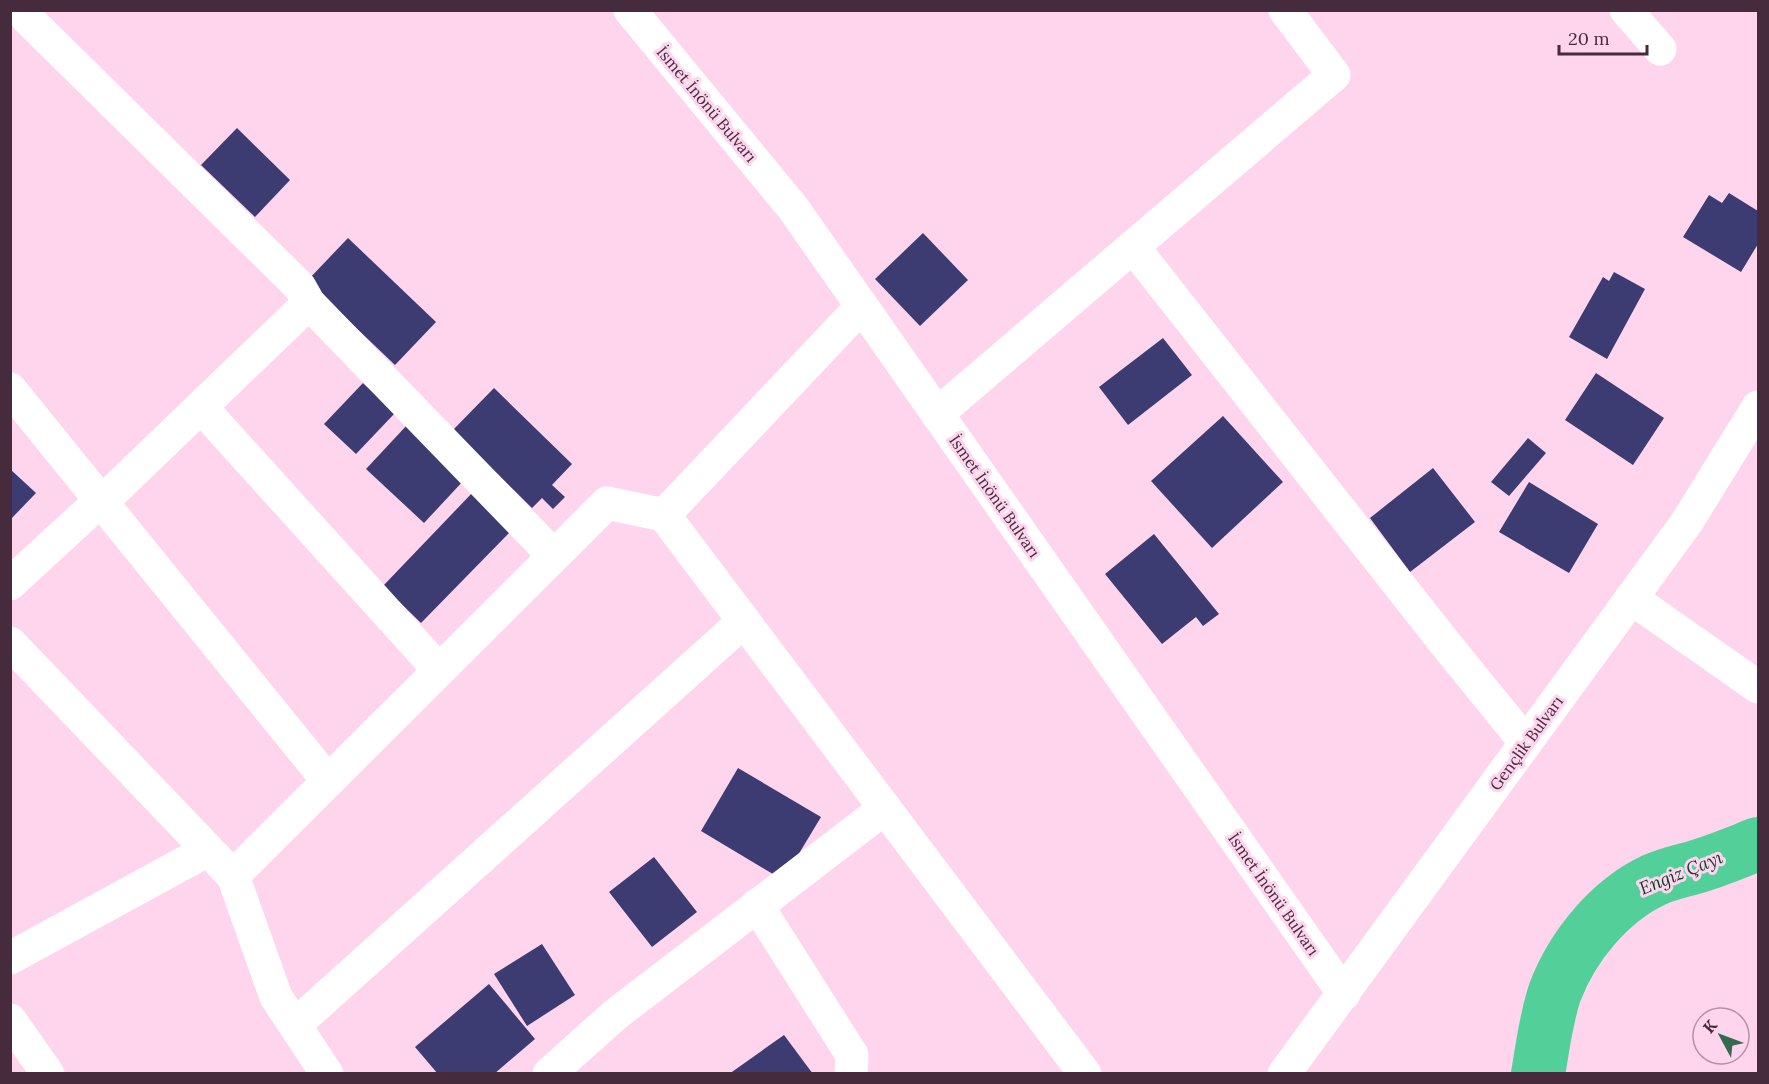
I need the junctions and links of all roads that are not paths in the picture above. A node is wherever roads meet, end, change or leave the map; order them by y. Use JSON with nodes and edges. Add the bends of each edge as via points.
{"nodes":[{"id":1,"x":630,"y":10,"type":"edge"},
{"id":2,"x":1285,"y":10,"type":"edge"},
{"id":3,"x":1626,"y":10,"type":"edge"},
{"id":4,"x":23,"y":24,"type":"edge"},
{"id":5,"x":1660,"y":49,"type":"dead end"},
{"id":6,"x":1134,"y":248,"type":"junction"},
{"id":7,"x":309,"y":303,"type":"junction"},
{"id":8,"x":861,"y":307,"type":"junction"},
{"id":9,"x":10,"y":389,"type":"edge"},
{"id":10,"x":201,"y":407,"type":"junction"},
{"id":11,"x":1758,"y":407,"type":"edge"},
{"id":12,"x":937,"y":414,"type":"junction"},
{"id":13,"x":101,"y":500,"type":"junction"},
{"id":14,"x":664,"y":514,"type":"junction"},
{"id":15,"x":554,"y":556,"type":"junction"},
{"id":16,"x":10,"y":584,"type":"edge"},
{"id":17,"x":1632,"y":598,"type":"junction"},
{"id":18,"x":744,"y":621,"type":"junction"},
{"id":19,"x":10,"y":643,"type":"edge"},
{"id":20,"x":440,"y":670,"type":"junction"},
{"id":21,"x":1758,"y":687,"type":"edge"},
{"id":22,"x":1526,"y":742,"type":"junction"},
{"id":23,"x":328,"y":781,"type":"junction"},
{"id":24,"x":885,"y":808,"type":"junction"},
{"id":25,"x":207,"y":850,"type":"junction"},
{"id":26,"x":233,"y":876,"type":"junction"},
{"id":27,"x":757,"y":905,"type":"junction"},
{"id":28,"x":10,"y":958,"type":"edge"},
{"id":29,"x":1344,"y":994,"type":"junction"},
{"id":30,"x":10,"y":1020,"type":"edge"},
{"id":31,"x":295,"y":1025,"type":"junction"},
{"id":32,"x":48,"y":1074,"type":"edge"},
{"id":33,"x":327,"y":1074,"type":"edge"},
{"id":34,"x":549,"y":1074,"type":"edge"},
{"id":35,"x":851,"y":1074,"type":"edge"},
{"id":36,"x":1085,"y":1074,"type":"edge"},
{"id":37,"x":1284,"y":1074,"type":"edge"}],
"edges":[{"from":1,"to":8,"type":"street","name":"İsmet İnönü Bulvarı","via":[[793,208]]},
{"from":2,"to":6,"type":"street","via":[[1334,75]]},
{"from":3,"to":5,"type":"street"},
{"from":4,"to":7,"type":"street","via":[[300,287]]},
{"from":6,"to":12,"type":"street"},
{"from":6,"to":22,"type":"street"},
{"from":7,"to":10,"type":"street"},
{"from":7,"to":15,"type":"street"},
{"from":8,"to":12,"type":"street","name":"İsmet İnönü Bulvarı"},
{"from":8,"to":14,"type":"street"},
{"from":9,"to":13,"type":"street"},
{"from":10,"to":13,"type":"street"},
{"from":10,"to":20,"type":"street"},
{"from":11,"to":17,"type":"street","name":"Gençlik Bulvarı","via":[[1687,522]]},
{"from":12,"to":29,"type":"street","name":"İsmet İnönü Bulvarı"},
{"from":13,"to":16,"type":"street"},
{"from":13,"to":23,"type":"street"},
{"from":14,"to":15,"type":"street","via":[[607,503]]},
{"from":14,"to":18,"type":"street"},
{"from":15,"to":20,"type":"street"},
{"from":17,"to":21,"type":"street"},
{"from":17,"to":22,"type":"street","name":"Gençlik Bulvarı"},
{"from":18,"to":24,"type":"street"},
{"from":18,"to":31,"type":"street"},
{"from":19,"to":25,"type":"street"},
{"from":20,"to":23,"type":"street"},
{"from":22,"to":29,"type":"street","name":"Gençlik Bulvarı"},
{"from":23,"to":26,"type":"street"},
{"from":24,"to":27,"type":"street"},
{"from":24,"to":36,"type":"street"},
{"from":25,"to":26,"type":"street"},
{"from":25,"to":28,"type":"street"},
{"from":26,"to":31,"type":"street","via":[[276,997]]},
{"from":27,"to":34,"type":"street","via":[[616,1014]]},
{"from":27,"to":35,"type":"street","via":[[852,1055]]},
{"from":29,"to":37,"type":"street","name":"Gençlik Bulvarı"},
{"from":30,"to":32,"type":"street"},
{"from":31,"to":33,"type":"street"}]}
